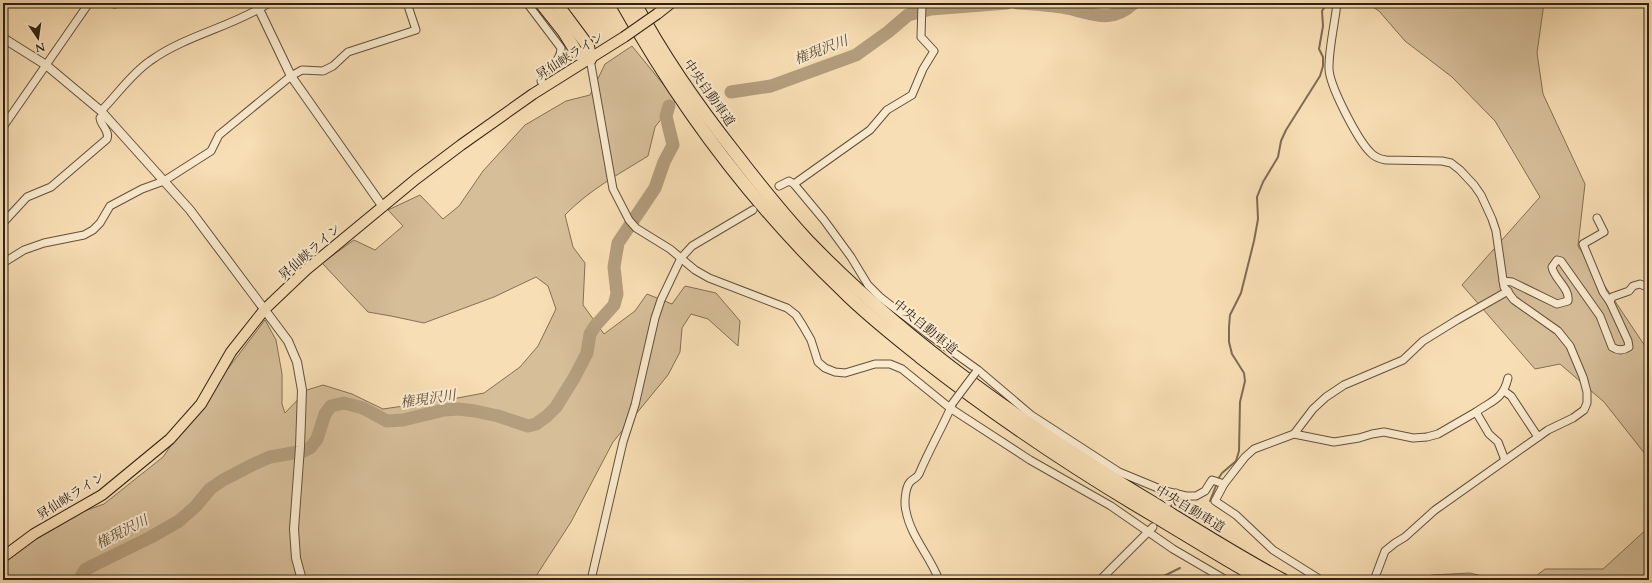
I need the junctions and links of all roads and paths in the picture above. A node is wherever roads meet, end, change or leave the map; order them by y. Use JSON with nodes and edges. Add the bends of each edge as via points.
{"nodes":[{"id":1,"x":89,"y":3,"type":"edge"},
{"id":2,"x":109,"y":3,"type":"edge"},
{"id":3,"x":118,"y":3,"type":"edge"},
{"id":4,"x":269,"y":3,"type":"edge"},
{"id":5,"x":407,"y":3,"type":"edge"},
{"id":6,"x":527,"y":3,"type":"edge"},
{"id":7,"x":541,"y":3,"type":"edge"},
{"id":8,"x":556,"y":3,"type":"edge"},
{"id":9,"x":616,"y":3,"type":"edge"},
{"id":10,"x":622,"y":3,"type":"edge"},
{"id":11,"x":635,"y":3,"type":"edge"},
{"id":12,"x":671,"y":3,"type":"edge"},
{"id":13,"x":922,"y":3,"type":"edge"},
{"id":14,"x":1338,"y":3,"type":"edge"},
{"id":15,"x":258,"y":6,"type":"edge"},
{"id":16,"x":659,"y":9,"type":"edge"},
{"id":17,"x":3,"y":38,"type":"edge"},
{"id":18,"x":650,"y":51,"type":"junction"},
{"id":19,"x":590,"y":59,"type":"junction"},
{"id":20,"x":46,"y":65,"type":"junction"},
{"id":21,"x":292,"y":76,"type":"junction"},
{"id":22,"x":545,"y":87,"type":"junction"},
{"id":23,"x":102,"y":113,"type":"junction"},
{"id":24,"x":3,"y":127,"type":"edge"},
{"id":25,"x":164,"y":181,"type":"junction"},
{"id":26,"x":794,"y":184,"type":"junction"},
{"id":27,"x":779,"y":186,"type":"tunnel mouth"},
{"id":28,"x":383,"y":207,"type":"junction"},
{"id":29,"x":753,"y":210,"type":"tunnel mouth"},
{"id":30,"x":1597,"y":218,"type":"dead end"},
{"id":31,"x":3,"y":223,"type":"edge"},
{"id":32,"x":681,"y":258,"type":"junction"},
{"id":33,"x":3,"y":263,"type":"edge"},
{"id":34,"x":1503,"y":281,"type":"junction"},
{"id":35,"x":1649,"y":288,"type":"edge"},
{"id":36,"x":1508,"y":291,"type":"junction"},
{"id":37,"x":1610,"y":302,"type":"junction"},
{"id":38,"x":266,"y":309,"type":"junction"},
{"id":39,"x":977,"y":371,"type":"junction"},
{"id":40,"x":1508,"y":378,"type":"dead end"},
{"id":41,"x":1504,"y":391,"type":"junction"},
{"id":42,"x":951,"y":406,"type":"junction"},
{"id":43,"x":1476,"y":412,"type":"junction"},
{"id":44,"x":1294,"y":434,"type":"junction"},
{"id":45,"x":1538,"y":437,"type":"junction"},
{"id":46,"x":1505,"y":460,"type":"junction"},
{"id":47,"x":1224,"y":484,"type":"junction"},
{"id":48,"x":1176,"y":493,"type":"junction"},
{"id":49,"x":1169,"y":502,"type":"dead end"},
{"id":50,"x":1151,"y":529,"type":"junction"},
{"id":51,"x":3,"y":557,"type":"edge"},
{"id":52,"x":1375,"y":579,"type":"edge"},
{"id":53,"x":302,"y":580,"type":"edge"},
{"id":54,"x":591,"y":580,"type":"edge"},
{"id":55,"x":939,"y":580,"type":"edge"},
{"id":56,"x":1100,"y":580,"type":"edge"},
{"id":57,"x":1226,"y":580,"type":"edge"},
{"id":58,"x":1262,"y":580,"type":"edge"},
{"id":59,"x":1283,"y":580,"type":"edge"},
{"id":60,"x":1321,"y":580,"type":"edge"}],
"edges":[{"from":1,"to":20,"type":"street"},
{"from":2,"to":3,"type":"street"},
{"from":4,"to":15,"type":"street"},
{"from":5,"to":21,"type":"street","via":[[416,30],[348,52],[333,66],[323,71],[302,70]]},
{"from":6,"to":22,"type":"street","via":[[562,48],[559,58],[542,75],[541,81]]},
{"from":7,"to":19,"type":"highway","via":[[577,53]]},
{"from":8,"to":19,"type":"highway","via":[[588,46]]},
{"from":9,"to":18,"type":"highway"},
{"from":10,"to":18,"type":"highway","name":"中央自動車道"},
{"from":11,"to":59,"type":"highway","name":"中央自動車道","via":[[687,89],[716,128],[777,206],[852,284],[903,329],[1037,430],[1156,505]]},
{"from":12,"to":16,"type":"main road","name":"昇仙峡ライン"},
{"from":13,"to":26,"type":"street","via":[[921,37],[934,50],[912,95],[887,110],[870,130]]},
{"from":14,"to":34,"type":"street","via":[[1329,68],[1330,79],[1364,145],[1377,158],[1442,161],[1451,163],[1460,170],[1481,195],[1492,219]]},
{"from":15,"to":21,"type":"street"},
{"from":15,"to":23,"type":"street","via":[[251,14],[171,48],[151,60],[131,78]]},
{"from":16,"to":19,"type":"main road","name":"昇仙峡ライン","bridge":true,"via":[[624,37]]},
{"from":17,"to":20,"type":"street"},
{"from":18,"to":58,"type":"highway","name":"中央自動車道","via":[[707,134],[769,213],[812,261],[883,326],[942,374],[1053,454],[1231,564]]},
{"from":19,"to":22,"type":"main road","name":"昇仙峡ライン"},
{"from":19,"to":32,"type":"street","via":[[613,189],[636,228]]},
{"from":20,"to":23,"type":"street"},
{"from":20,"to":24,"type":"street"},
{"from":21,"to":25,"type":"street","via":[[219,135],[211,151]]},
{"from":21,"to":28,"type":"street"},
{"from":22,"to":28,"type":"main road","name":"昇仙峡ライン","via":[[461,145]]},
{"from":23,"to":25,"type":"street"},
{"from":23,"to":31,"type":"street","via":[[100,122],[108,133],[107,139],[51,187],[27,197]]},
{"from":25,"to":33,"type":"street","via":[[110,206],[93,230],[24,250]]},
{"from":25,"to":38,"type":"street","via":[[190,210]]},
{"from":26,"to":27,"type":"street","via":[[789,181]]},
{"from":26,"to":39,"type":"street","via":[[824,220],[868,285]]},
{"from":28,"to":38,"type":"main road","name":"昇仙峡ライン","via":[[306,270]]},
{"from":29,"to":32,"type":"street","via":[[700,240]]},
{"from":30,"to":37,"type":"street","via":[[1604,232],[1583,244],[1603,292]]},
{"from":32,"to":42,"type":"street","via":[[709,278],[787,308],[796,315],[803,326],[818,362],[825,368],[845,372],[875,364],[890,364],[907,372]]},
{"from":32,"to":54,"type":"street","via":[[655,318]]},
{"from":34,"to":36,"type":"street"},
{"from":34,"to":37,"type":"street","via":[[1512,282],[1557,304],[1564,303],[1568,301],[1568,294],[1552,267],[1557,260],[1561,261],[1600,316],[1612,347],[1622,350],[1629,347],[1628,341]]},
{"from":35,"to":37,"type":"street","via":[[1640,284],[1633,286],[1629,291],[1612,296]]},
{"from":36,"to":44,"type":"street","via":[[1423,341],[1403,360],[1344,385],[1326,397]]},
{"from":36,"to":45,"type":"street","via":[[1514,300],[1548,323],[1570,346],[1587,392],[1584,410]]},
{"from":38,"to":51,"type":"main road","name":"昇仙峡ライン","via":[[231,352],[201,404],[170,439],[102,495],[34,534]]},
{"from":38,"to":53,"type":"street","via":[[288,341],[297,362],[302,390],[294,529],[296,558]]},
{"from":39,"to":42,"type":"street","bridge":true},
{"from":39,"to":48,"type":"street","via":[[1031,415],[1084,451],[1119,472]]},
{"from":40,"to":41,"type":"street"},
{"from":41,"to":43,"type":"street","via":[[1493,402]]},
{"from":41,"to":45,"type":"street","via":[[1511,396]]},
{"from":42,"to":50,"type":"street","via":[[1030,460]]},
{"from":42,"to":55,"type":"street","via":[[918,476],[910,482],[905,504],[920,548]]},
{"from":43,"to":44,"type":"street","via":[[1438,434],[1427,437],[1413,438],[1384,432],[1334,442]]},
{"from":43,"to":46,"type":"street","via":[[1489,434],[1498,442]]},
{"from":44,"to":47,"type":"street","via":[[1254,449]]},
{"from":45,"to":46,"type":"street"},
{"from":46,"to":52,"type":"street","via":[[1435,510],[1385,551]]},
{"from":47,"to":48,"type":"street","via":[[1212,480],[1205,491],[1196,496]]},
{"from":47,"to":60,"type":"street","via":[[1215,501],[1236,515],[1273,550]]},
{"from":48,"to":49,"type":"street"},
{"from":50,"to":56,"type":"street"},
{"from":50,"to":57,"type":"street","via":[[1172,549]]}]}
